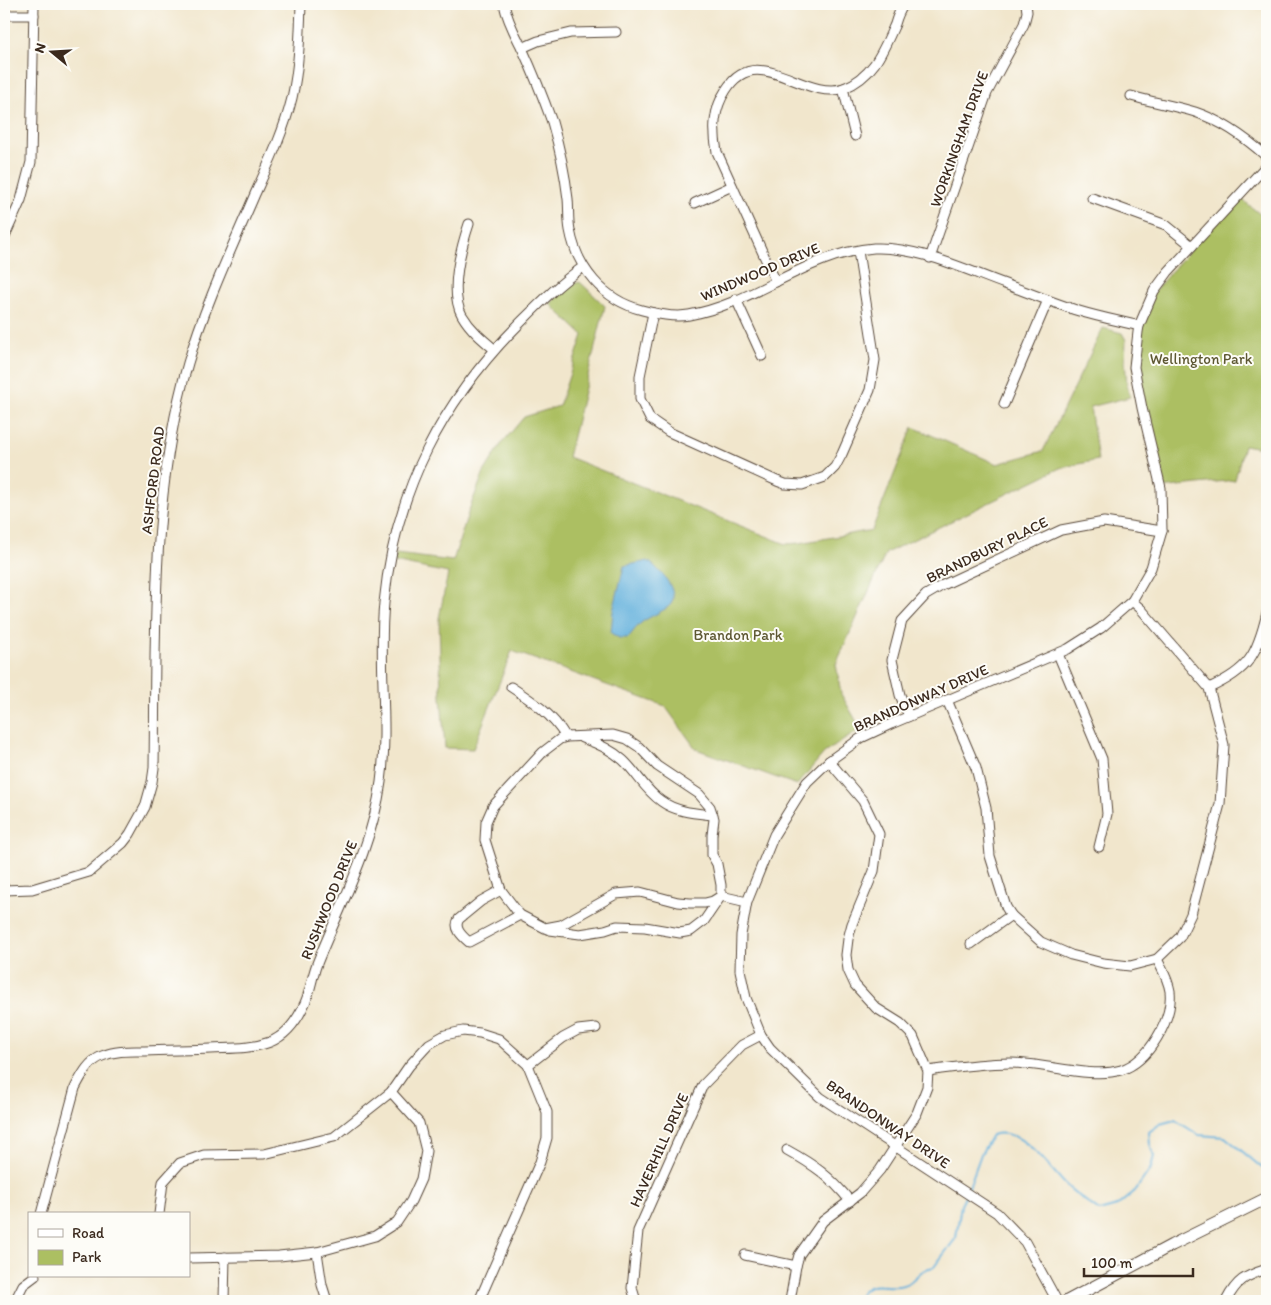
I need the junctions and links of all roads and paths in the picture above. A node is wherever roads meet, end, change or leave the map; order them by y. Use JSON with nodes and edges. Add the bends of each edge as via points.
{"nodes":[{"id":1,"x":34,"y":4,"type":"edge"},
{"id":2,"x":300,"y":4,"type":"edge"},
{"id":3,"x":504,"y":4,"type":"edge"},
{"id":4,"x":904,"y":4,"type":"edge"},
{"id":5,"x":1026,"y":4,"type":"edge"},
{"id":6,"x":4,"y":15,"type":"edge"},
{"id":7,"x":34,"y":15,"type":"junction"},
{"id":8,"x":616,"y":32,"type":"dead end"},
{"id":9,"x":522,"y":48,"type":"junction"},
{"id":10,"x":843,"y":88,"type":"junction"},
{"id":11,"x":1131,"y":96,"type":"dead end"},
{"id":12,"x":855,"y":136,"type":"dead end"},
{"id":13,"x":1267,"y":157,"type":"edge"},
{"id":14,"x":1267,"y":165,"type":"edge"},
{"id":15,"x":732,"y":186,"type":"junction"},
{"id":16,"x":1092,"y":198,"type":"dead end"},
{"id":17,"x":695,"y":203,"type":"dead end"},
{"id":18,"x":469,"y":224,"type":"dead end"},
{"id":19,"x":4,"y":238,"type":"edge"},
{"id":20,"x":1192,"y":246,"type":"junction"},
{"id":21,"x":858,"y":251,"type":"junction"},
{"id":22,"x":930,"y":258,"type":"junction"},
{"id":23,"x":583,"y":267,"type":"junction"},
{"id":24,"x":776,"y":282,"type":"junction"},
{"id":25,"x":736,"y":300,"type":"junction"},
{"id":26,"x":1048,"y":300,"type":"junction"},
{"id":27,"x":653,"y":313,"type":"junction"},
{"id":28,"x":1139,"y":326,"type":"junction"},
{"id":29,"x":494,"y":349,"type":"junction"},
{"id":30,"x":762,"y":356,"type":"dead end"},
{"id":31,"x":1004,"y":404,"type":"dead end"},
{"id":32,"x":1162,"y":531,"type":"junction"},
{"id":33,"x":1132,"y":602,"type":"junction"},
{"id":34,"x":1267,"y":614,"type":"edge"},
{"id":35,"x":1058,"y":654,"type":"junction"},
{"id":36,"x":511,"y":687,"type":"dead end"},
{"id":37,"x":1209,"y":688,"type":"junction"},
{"id":38,"x":947,"y":700,"type":"junction"},
{"id":39,"x":909,"y":716,"type":"junction"},
{"id":40,"x":579,"y":736,"type":"junction"},
{"id":41,"x":566,"y":737,"type":"junction"},
{"id":42,"x":829,"y":761,"type":"junction"},
{"id":43,"x":713,"y":815,"type":"junction"},
{"id":44,"x":1100,"y":847,"type":"dead end"},
{"id":45,"x":4,"y":890,"type":"edge"},
{"id":46,"x":500,"y":890,"type":"junction"},
{"id":47,"x":721,"y":896,"type":"junction"},
{"id":48,"x":746,"y":902,"type":"junction"},
{"id":49,"x":520,"y":915,"type":"junction"},
{"id":50,"x":1011,"y":915,"type":"junction"},
{"id":51,"x":545,"y":928,"type":"junction"},
{"id":52,"x":971,"y":944,"type":"dead end"},
{"id":53,"x":1157,"y":959,"type":"junction"},
{"id":54,"x":596,"y":1028,"type":"dead end"},
{"id":55,"x":761,"y":1035,"type":"junction"},
{"id":56,"x":528,"y":1065,"type":"junction"},
{"id":57,"x":928,"y":1071,"type":"junction"},
{"id":58,"x":391,"y":1092,"type":"junction"},
{"id":59,"x":896,"y":1147,"type":"junction"},
{"id":60,"x":787,"y":1150,"type":"dead end"},
{"id":61,"x":1267,"y":1198,"type":"edge"},
{"id":62,"x":850,"y":1201,"type":"junction"},
{"id":63,"x":42,"y":1212,"type":"edge"},
{"id":64,"x":159,"y":1212,"type":"edge"},
{"id":65,"x":317,"y":1252,"type":"junction"},
{"id":66,"x":745,"y":1255,"type":"dead end"},
{"id":67,"x":225,"y":1257,"type":"junction"},
{"id":68,"x":190,"y":1258,"type":"edge"},
{"id":69,"x":796,"y":1266,"type":"junction"},
{"id":70,"x":1267,"y":1269,"type":"edge"},
{"id":71,"x":32,"y":1278,"type":"edge"},
{"id":72,"x":15,"y":1301,"type":"edge"},
{"id":73,"x":224,"y":1301,"type":"edge"},
{"id":74,"x":327,"y":1301,"type":"edge"},
{"id":75,"x":479,"y":1301,"type":"edge"},
{"id":76,"x":636,"y":1301,"type":"edge"},
{"id":77,"x":790,"y":1301,"type":"edge"},
{"id":78,"x":1058,"y":1301,"type":"edge"},
{"id":79,"x":1067,"y":1301,"type":"edge"},
{"id":80,"x":1226,"y":1301,"type":"edge"}],
"edges":[{"from":1,"to":7,"type":"street"},
{"from":2,"to":45,"type":"street","name":"ASHFORD ROAD","via":[[299,60],[292,99],[272,156],[212,293],[188,362],[169,446],[158,565],[154,768],[148,796],[124,843],[88,872],[32,889]]},
{"from":3,"to":9,"type":"street","name":"WINDWOOD DRIVE"},
{"from":4,"to":10,"type":"street","via":[[882,55],[866,76]]},
{"from":5,"to":22,"type":"street","name":"WORKINGHAM DRIVE","via":[[1024,24],[988,93]]},
{"from":6,"to":7,"type":"street"},
{"from":7,"to":19,"type":"street","via":[[31,162],[21,200]]},
{"from":8,"to":9,"type":"street","via":[[571,33]]},
{"from":9,"to":23,"type":"street","name":"WINDWOOD DRIVE","via":[[552,124],[563,170],[573,241]]},
{"from":10,"to":12,"type":"street"},
{"from":10,"to":15,"type":"street","via":[[824,90],[776,72],[753,70],[732,79],[720,98],[713,132],[717,152]]},
{"from":11,"to":13,"type":"street","via":[[1196,112],[1221,123]]},
{"from":14,"to":20,"type":"street","name":"BRANDONWAY DRIVE"},
{"from":15,"to":17,"type":"street"},
{"from":15,"to":24,"type":"street"},
{"from":16,"to":20,"type":"street","via":[[1166,225]]},
{"from":18,"to":29,"type":"street","via":[[460,249],[456,294],[461,314]]},
{"from":20,"to":28,"type":"street","name":"BRANDONWAY DRIVE","via":[[1154,291]]},
{"from":21,"to":22,"type":"street","name":"WINDWOOD DRIVE","via":[[876,248],[897,250]]},
{"from":21,"to":24,"type":"street","name":"WINDWOOD DRIVE","via":[[818,262]]},
{"from":21,"to":27,"type":"street","via":[[875,360],[870,390],[835,467],[825,477],[802,485],[777,481],[668,432],[650,419],[640,399],[640,376]]},
{"from":22,"to":26,"type":"street","name":"WINDWOOD DRIVE"},
{"from":23,"to":27,"type":"street","name":"WINDWOOD DRIVE","via":[[602,289],[618,301]]},
{"from":23,"to":29,"type":"street","name":"RUSHWOOD DRIVE","via":[[555,288]]},
{"from":24,"to":25,"type":"street","name":"WINDWOOD DRIVE"},
{"from":25,"to":27,"type":"street","name":"WINDWOOD DRIVE","via":[[688,315]]},
{"from":25,"to":30,"type":"street"},
{"from":26,"to":28,"type":"street","name":"WINDWOOD DRIVE"},
{"from":26,"to":31,"type":"street"},
{"from":28,"to":32,"type":"street","name":"BRANDONWAY DRIVE","via":[[1134,367],[1159,475]]},
{"from":29,"to":63,"type":"street","name":"RUSHWOOD DRIVE","via":[[442,422],[416,472],[399,522],[384,605],[385,736],[378,796],[363,856],[293,1025],[272,1042],[245,1048],[121,1051],[101,1056],[84,1070],[75,1088]]},
{"from":32,"to":33,"type":"street","name":"BRANDONWAY DRIVE","via":[[1151,568]]},
{"from":32,"to":39,"type":"street","name":"BRANDBURY PLACE","via":[[1104,522],[1061,530],[926,595],[902,621],[892,660],[900,695]]},
{"from":33,"to":35,"type":"street","name":"BRANDONWAY DRIVE","via":[[1101,628]]},
{"from":33,"to":37,"type":"street"},
{"from":34,"to":37,"type":"street","via":[[1261,638],[1248,663]]},
{"from":35,"to":38,"type":"street","name":"BRANDONWAY DRIVE"},
{"from":35,"to":44,"type":"street","via":[[1102,759],[1107,814]]},
{"from":36,"to":41,"type":"street","via":[[539,704]]},
{"from":37,"to":53,"type":"street","via":[[1224,745],[1220,804],[1191,914],[1180,937]]},
{"from":38,"to":39,"type":"street","name":"BRANDONWAY DRIVE"},
{"from":38,"to":50,"type":"street","via":[[976,768],[986,808],[990,856]]},
{"from":39,"to":42,"type":"street","name":"BRANDONWAY DRIVE","via":[[861,738]]},
{"from":40,"to":41,"type":"street"},
{"from":40,"to":43,"type":"street","via":[[604,747],[624,761],[661,801],[681,810]]},
{"from":40,"to":43,"type":"street","via":[[627,739],[657,766],[699,794]]},
{"from":41,"to":46,"type":"street","via":[[543,752],[493,806],[486,822],[484,840]]},
{"from":42,"to":48,"type":"street","name":"BRANDONWAY DRIVE","via":[[807,782],[774,835]]},
{"from":42,"to":57,"type":"street","via":[[864,801],[879,834],[874,871],[848,939],[848,970],[855,985],[876,1008],[900,1023],[913,1036]]},
{"from":43,"to":47,"type":"street","via":[[712,855],[722,885]]},
{"from":46,"to":49,"type":"street"},
{"from":46,"to":49,"type":"street","via":[[459,919],[458,929],[470,942]]},
{"from":47,"to":48,"type":"street"},
{"from":47,"to":51,"type":"street","via":[[705,903],[690,903],[640,892],[616,894],[561,925]]},
{"from":47,"to":51,"type":"street","via":[[704,921],[680,933],[617,926],[580,934]]},
{"from":48,"to":55,"type":"street","name":"BRANDONWAY DRIVE","via":[[740,970],[746,998]]},
{"from":49,"to":51,"type":"street"},
{"from":50,"to":52,"type":"street"},
{"from":50,"to":53,"type":"street","via":[[1041,942],[1071,955],[1130,966]]},
{"from":53,"to":57,"type":"street","via":[[1166,975],[1169,1009],[1162,1030],[1146,1054],[1122,1070],[1092,1073],[1010,1063]]},
{"from":54,"to":56,"type":"street","via":[[578,1030],[563,1038]]},
{"from":55,"to":59,"type":"street","name":"BRANDONWAY DRIVE","via":[[820,1097]]},
{"from":55,"to":76,"type":"street","name":"HAVERHILL DRIVE","via":[[742,1045],[703,1085],[638,1231],[632,1288]]},
{"from":56,"to":58,"type":"street","via":[[499,1039],[464,1031],[445,1035],[430,1044]]},
{"from":56,"to":75,"type":"street","via":[[547,1112],[547,1138],[540,1162]]},
{"from":57,"to":59,"type":"street","via":[[927,1087],[917,1113]]},
{"from":58,"to":64,"type":"street","via":[[334,1136],[264,1154],[204,1155],[180,1163],[163,1182]]},
{"from":58,"to":65,"type":"street","via":[[419,1123],[426,1151],[421,1179],[411,1201],[397,1222],[375,1236]]},
{"from":59,"to":62,"type":"street","via":[[880,1170]]},
{"from":59,"to":78,"type":"street","name":"BRANDONWAY DRIVE","via":[[998,1213],[1025,1242]]},
{"from":60,"to":62,"type":"street","via":[[815,1166]]},
{"from":61,"to":79,"type":"main road"},
{"from":62,"to":69,"type":"street","via":[[823,1221],[799,1255]]},
{"from":65,"to":67,"type":"street"},
{"from":65,"to":74,"type":"street"},
{"from":66,"to":69,"type":"street"},
{"from":67,"to":68,"type":"street"},
{"from":67,"to":73,"type":"street"},
{"from":69,"to":77,"type":"street"},
{"from":70,"to":80,"type":"street","via":[[1240,1280]]},
{"from":71,"to":72,"type":"street","via":[[23,1285]]}]}
